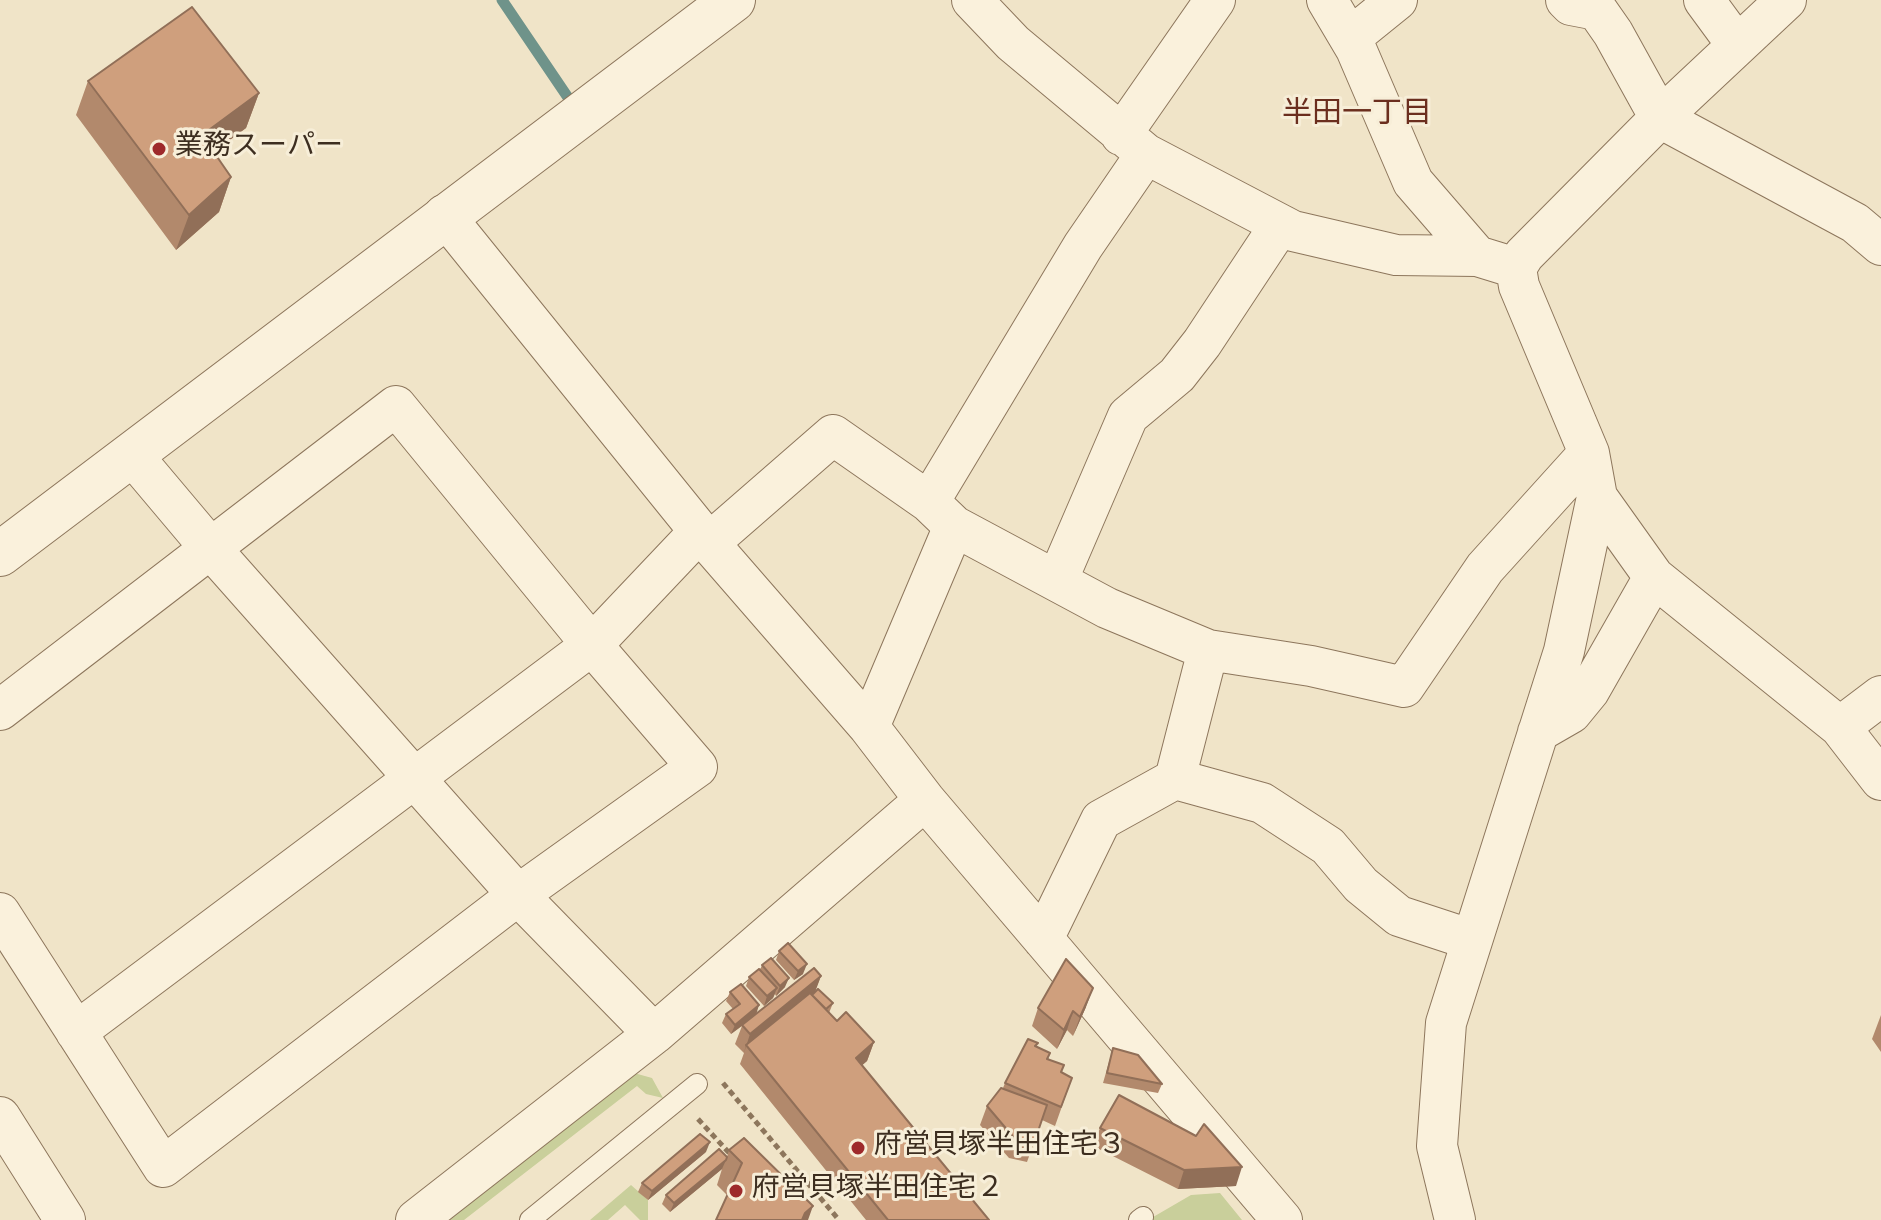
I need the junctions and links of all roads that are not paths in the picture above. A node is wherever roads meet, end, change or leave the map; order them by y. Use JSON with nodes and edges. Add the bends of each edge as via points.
{"nodes":[{"id":1,"x":733,"y":0,"type":"edge"},
{"id":2,"x":972,"y":0,"type":"edge"},
{"id":3,"x":1215,"y":0,"type":"edge"},
{"id":4,"x":1327,"y":0,"type":"edge"},
{"id":5,"x":1397,"y":0,"type":"edge"},
{"id":6,"x":1566,"y":0,"type":"edge"},
{"id":7,"x":1704,"y":0,"type":"edge"},
{"id":8,"x":1786,"y":0,"type":"edge"},
{"id":9,"x":1350,"y":38,"type":"junction"},
{"id":10,"x":1737,"y":45,"type":"junction"},
{"id":11,"x":1660,"y":118,"type":"junction"},
{"id":12,"x":1134,"y":144,"type":"junction"},
{"id":13,"x":444,"y":215,"type":"junction"},
{"id":14,"x":1280,"y":225,"type":"junction"},
{"id":15,"x":1881,"y":245,"type":"edge"},
{"id":16,"x":1477,"y":256,"type":"junction"},
{"id":17,"x":1516,"y":268,"type":"junction"},
{"id":18,"x":1589,"y":453,"type":"junction"},
{"id":19,"x":132,"y":455,"type":"junction"},
{"id":20,"x":1597,"y":497,"type":"junction"},
{"id":21,"x":942,"y":514,"type":"junction"},
{"id":22,"x":705,"y":537,"type":"junction"},
{"id":23,"x":212,"y":550,"type":"junction"},
{"id":24,"x":0,"y":554,"type":"edge"},
{"id":25,"x":1654,"y":577,"type":"junction"},
{"id":26,"x":1057,"y":581,"type":"junction"},
{"id":27,"x":592,"y":645,"type":"junction"},
{"id":28,"x":1208,"y":650,"type":"junction"},
{"id":29,"x":1881,"y":696,"type":"edge"},
{"id":30,"x":0,"y":710,"type":"edge"},
{"id":31,"x":869,"y":727,"type":"junction"},
{"id":32,"x":1840,"y":727,"type":"junction"},
{"id":33,"x":1538,"y":732,"type":"junction"},
{"id":34,"x":414,"y":778,"type":"junction"},
{"id":35,"x":1175,"y":779,"type":"junction"},
{"id":36,"x":1881,"y":780,"type":"edge"},
{"id":37,"x":925,"y":800,"type":"junction"},
{"id":38,"x":518,"y":895,"type":"junction"},
{"id":39,"x":0,"y":913,"type":"edge"},
{"id":40,"x":1043,"y":939,"type":"junction"},
{"id":41,"x":1472,"y":940,"type":"junction"},
{"id":42,"x":76,"y":1032,"type":"junction"},
{"id":43,"x":654,"y":1034,"type":"junction"},
{"id":44,"x":697,"y":1084,"type":"dead end"},
{"id":45,"x":0,"y":1117,"type":"edge"},
{"id":46,"x":65,"y":1220,"type":"edge"},
{"id":47,"x":416,"y":1220,"type":"edge"},
{"id":48,"x":530,"y":1220,"type":"edge"},
{"id":49,"x":1282,"y":1220,"type":"edge"},
{"id":50,"x":1455,"y":1220,"type":"edge"}],
"edges":[{"from":1,"to":13,"type":"street"},
{"from":2,"to":12,"type":"street","via":[[1013,43]]},
{"from":3,"to":12,"type":"street"},
{"from":4,"to":9,"type":"street"},
{"from":5,"to":9,"type":"street"},
{"from":6,"to":11,"type":"street","via":[[1597,10]]},
{"from":7,"to":10,"type":"street"},
{"from":8,"to":10,"type":"street"},
{"from":9,"to":16,"type":"street","via":[[1413,182]]},
{"from":10,"to":11,"type":"street"},
{"from":11,"to":15,"type":"street","via":[[1855,223]]},
{"from":11,"to":17,"type":"street"},
{"from":12,"to":14,"type":"street"},
{"from":12,"to":21,"type":"street"},
{"from":13,"to":19,"type":"street"},
{"from":13,"to":22,"type":"street"},
{"from":14,"to":16,"type":"street","via":[[1396,255]]},
{"from":14,"to":26,"type":"street","via":[[1177,375],[1128,416]]},
{"from":16,"to":17,"type":"street"},
{"from":17,"to":18,"type":"street"},
{"from":18,"to":20,"type":"street"},
{"from":18,"to":28,"type":"street","via":[[1485,568],[1404,687]]},
{"from":19,"to":23,"type":"street"},
{"from":19,"to":24,"type":"street"},
{"from":20,"to":25,"type":"street"},
{"from":20,"to":33,"type":"street","via":[[1564,651]]},
{"from":21,"to":22,"type":"street","via":[[833,435]]},
{"from":21,"to":26,"type":"street"},
{"from":21,"to":31,"type":"street"},
{"from":22,"to":27,"type":"street"},
{"from":22,"to":31,"type":"street"},
{"from":23,"to":27,"type":"street","via":[[396,406]]},
{"from":23,"to":30,"type":"street"},
{"from":23,"to":34,"type":"street"},
{"from":25,"to":32,"type":"street"},
{"from":25,"to":33,"type":"street","via":[[1589,691],[1571,713]]},
{"from":26,"to":28,"type":"street"},
{"from":27,"to":34,"type":"street"},
{"from":27,"to":38,"type":"street","via":[[697,767]]},
{"from":28,"to":35,"type":"street"},
{"from":29,"to":32,"type":"street"},
{"from":31,"to":37,"type":"street"},
{"from":32,"to":36,"type":"street"},
{"from":33,"to":41,"type":"street"},
{"from":34,"to":38,"type":"street"},
{"from":34,"to":42,"type":"street"},
{"from":35,"to":40,"type":"street","via":[[1101,820]]},
{"from":35,"to":41,"type":"street","via":[[1262,803],[1328,846],[1361,885],[1399,916]]},
{"from":37,"to":40,"type":"street"},
{"from":37,"to":43,"type":"street"},
{"from":38,"to":42,"type":"street","via":[[163,1167]]},
{"from":38,"to":43,"type":"street"},
{"from":39,"to":42,"type":"street"},
{"from":40,"to":49,"type":"street"},
{"from":41,"to":50,"type":"street","via":[[1446,1023],[1437,1146]]},
{"from":43,"to":47,"type":"street"},
{"from":44,"to":48,"type":"lane"},
{"from":45,"to":46,"type":"street"}]}
